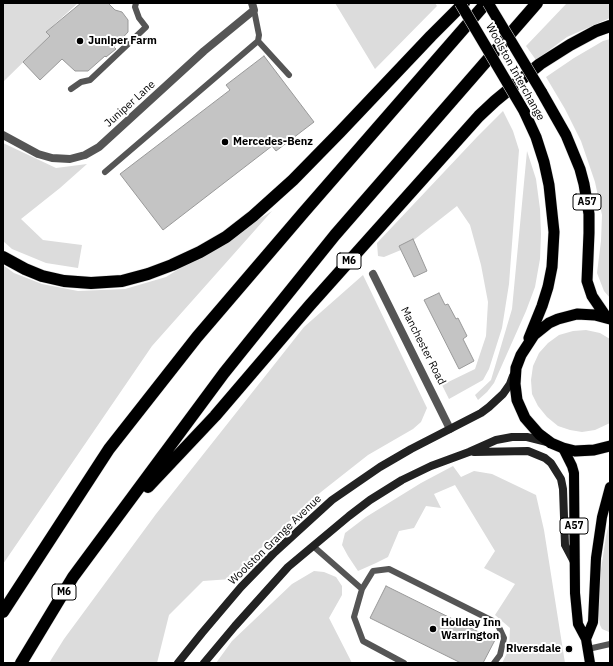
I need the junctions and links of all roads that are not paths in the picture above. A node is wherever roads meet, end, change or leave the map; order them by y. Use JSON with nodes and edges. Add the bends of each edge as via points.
{"nodes":[{"id":1,"x":136,"y":3,"type":"edge"},
{"id":2,"x":460,"y":3,"type":"edge"},
{"id":3,"x":464,"y":3,"type":"edge"},
{"id":4,"x":487,"y":3,"type":"edge"},
{"id":5,"x":537,"y":3,"type":"edge"},
{"id":6,"x":253,"y":7,"type":"edge"},
{"id":7,"x":610,"y":26,"type":"edge"},
{"id":8,"x":258,"y":41,"type":"junction"},
{"id":9,"x":289,"y":75,"type":"dead end"},
{"id":10,"x":70,"y":89,"type":"dead end"},
{"id":11,"x":3,"y":135,"type":"edge"},
{"id":12,"x":105,"y":172,"type":"dead end"},
{"id":13,"x":3,"y":257,"type":"edge"},
{"id":14,"x":373,"y":274,"type":"dead end"},
{"id":15,"x":608,"y":318,"type":"edge"},
{"id":16,"x":527,"y":343,"type":"junction"},
{"id":17,"x":516,"y":368,"type":"junction"},
{"id":18,"x":450,"y":429,"type":"junction"},
{"id":19,"x":550,"y":443,"type":"junction"},
{"id":20,"x":610,"y":446,"type":"edge"},
{"id":21,"x":563,"y":448,"type":"junction"},
{"id":22,"x":468,"y":452,"type":"junction"},
{"id":23,"x":610,"y":487,"type":"edge"},
{"id":24,"x":112,"y":525,"type":"junction"},
{"id":25,"x":314,"y":546,"type":"junction"},
{"id":26,"x":574,"y":563,"type":"junction"},
{"id":27,"x":362,"y":589,"type":"junction"},
{"id":28,"x":3,"y":612,"type":"edge"},
{"id":29,"x":587,"y":644,"type":"junction"},
{"id":30,"x":610,"y":644,"type":"edge"},
{"id":31,"x":21,"y":663,"type":"edge"},
{"id":32,"x":178,"y":663,"type":"edge"},
{"id":33,"x":204,"y":663,"type":"edge"},
{"id":34,"x":404,"y":663,"type":"edge"},
{"id":35,"x":494,"y":663,"type":"edge"},
{"id":36,"x":590,"y":663,"type":"edge"}],
"edges":[{"from":1,"to":10,"type":"lane","via":[[139,18],[146,27],[90,80]]},
{"from":2,"to":16,"type":"highway","name":"Woolston Interchange","number":"A57","bridge":true,"via":[[524,111],[536,137],[550,192],[554,232],[552,267],[548,287]]},
{"from":3,"to":13,"type":"highway","via":[[293,180],[248,221],[200,252],[148,274],[122,281],[91,283],[42,276]]},
{"from":4,"to":15,"type":"highway","name":"Woolston Interchange","number":"A57","bridge":true,"via":[[542,92],[566,135],[580,169],[589,214],[587,281],[592,296]]},
{"from":4,"to":28,"type":"highway","via":[[197,337],[109,449]]},
{"from":5,"to":24,"type":"highway","number":"M6","via":[[330,241],[224,373]]},
{"from":6,"to":8,"type":"lane"},
{"from":6,"to":11,"type":"street","name":"Juniper Lane","via":[[99,147],[86,155],[70,159],[52,158],[38,154]]},
{"from":7,"to":24,"type":"highway","number":"M6","via":[[570,44],[540,64],[479,116],[310,305],[215,416]]},
{"from":8,"to":9,"type":"lane"},
{"from":8,"to":12,"type":"lane"},
{"from":14,"to":18,"type":"street","name":"Manchester Road"},
{"from":15,"to":16,"type":"highway","name":"Woolston Interchange","number":"A57","via":[[586,314],[563,317],[540,329]]},
{"from":16,"to":17,"type":"highway","name":"Woolston Interchange","number":"A57"},
{"from":17,"to":18,"type":"main road","name":"Woolston Grange Avenue","via":[[510,384],[497,401],[482,413]]},
{"from":17,"to":19,"type":"highway","name":"Woolston Interchange","number":"A57","via":[[515,384],[520,410],[530,426]]},
{"from":18,"to":32,"type":"main road","name":"Woolston Grange Avenue","via":[[380,467],[332,500],[241,587]]},
{"from":19,"to":21,"type":"highway","name":"Woolston Interchange","number":"A57"},
{"from":19,"to":22,"type":"main road","via":[[526,437],[512,437],[496,440]]},
{"from":20,"to":21,"type":"highway","name":"Woolston Interchange","number":"A57","via":[[584,451]]},
{"from":21,"to":26,"type":"main road","number":"A57","via":[[574,473]]},
{"from":22,"to":25,"type":"main road","via":[[402,480],[370,500]]},
{"from":22,"to":26,"type":"main road","via":[[528,451],[552,463],[561,479],[565,545]]},
{"from":23,"to":29,"type":"main road","number":"A57","via":[[602,517],[596,558],[593,622]]},
{"from":24,"to":31,"type":"highway","number":"M6","via":[[73,577]]},
{"from":25,"to":27,"type":"lane"},
{"from":25,"to":33,"type":"main road","via":[[288,567]]},
{"from":26,"to":29,"type":"main road","number":"A57","via":[[578,624]]},
{"from":27,"to":34,"type":"lane","via":[[354,617],[363,641]]},
{"from":27,"to":35,"type":"lane","via":[[373,571],[389,569],[497,623],[504,638],[500,655]]},
{"from":29,"to":30,"type":"lane"},
{"from":29,"to":36,"type":"main road","number":"A57"}]}
